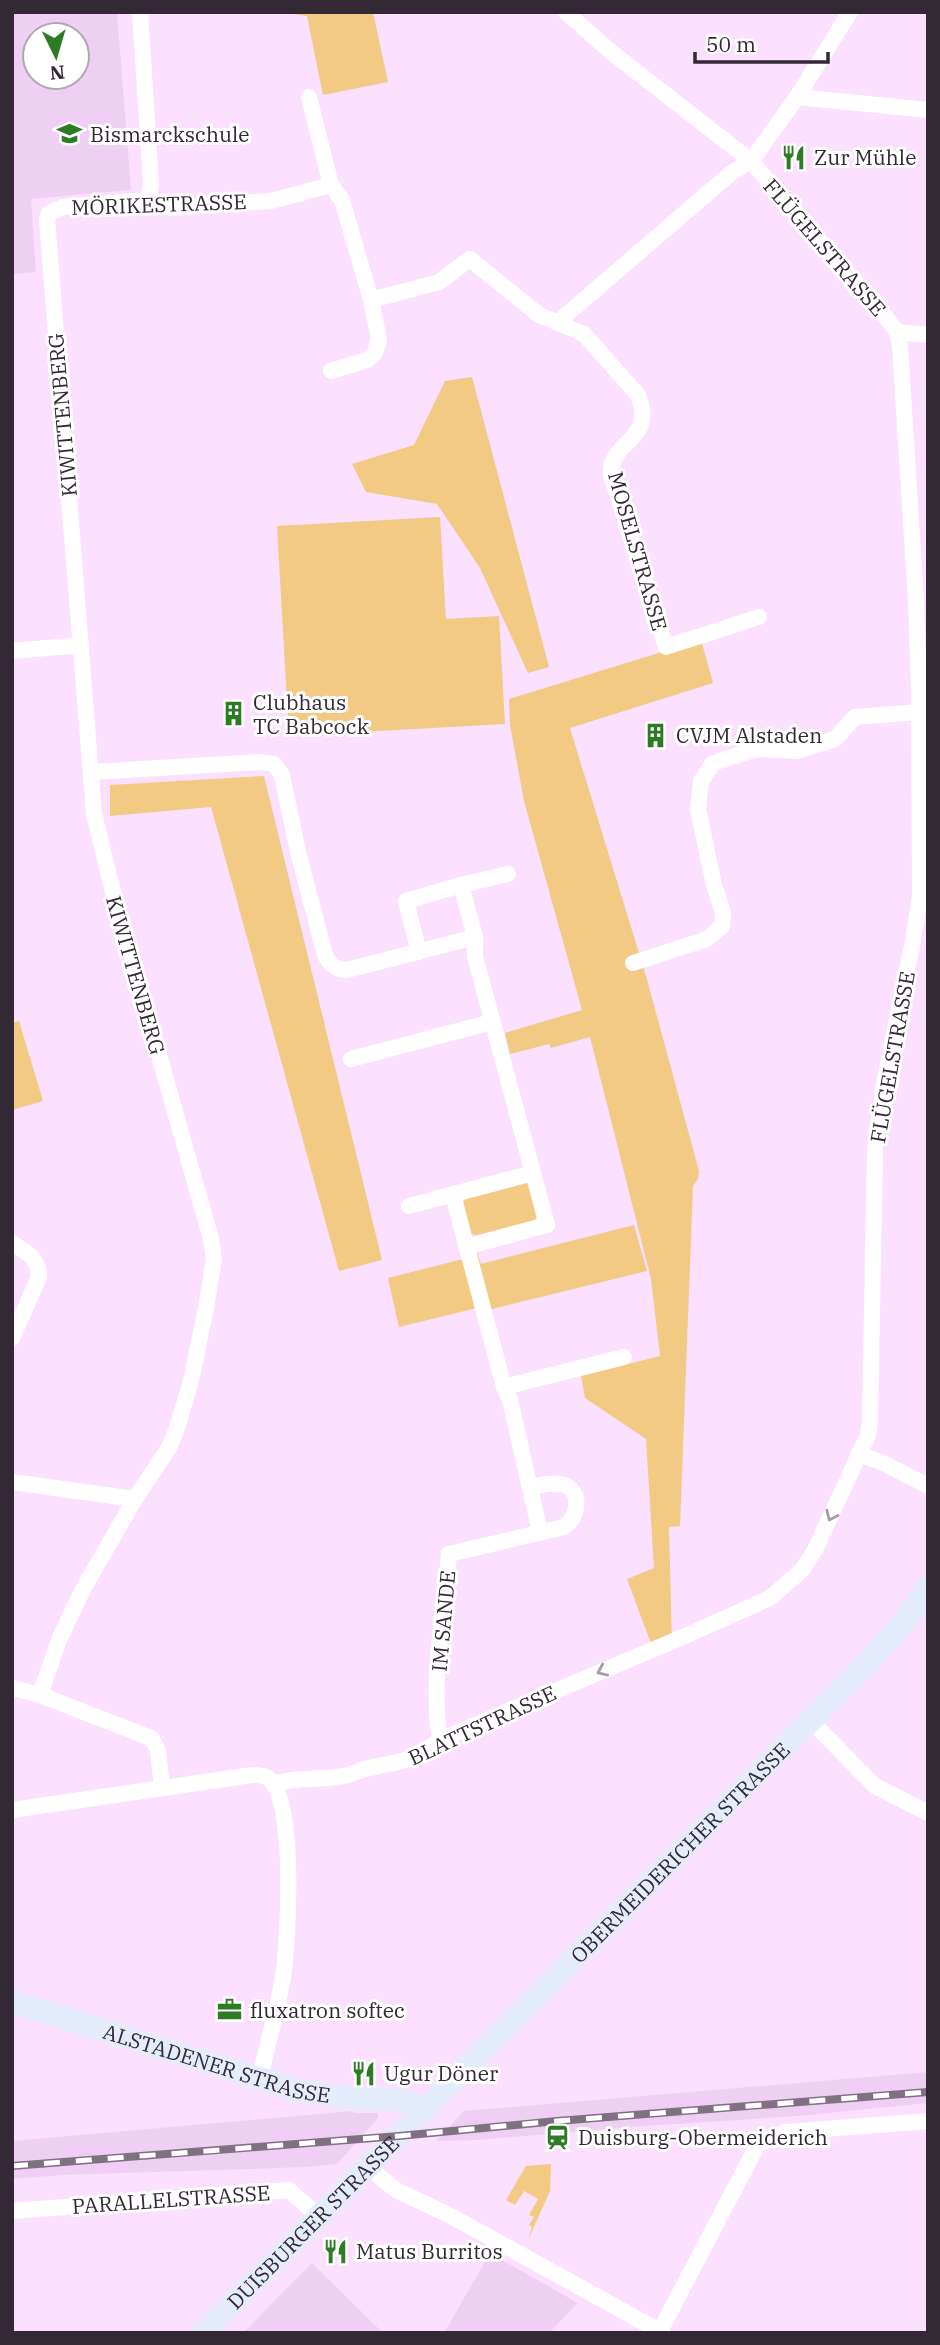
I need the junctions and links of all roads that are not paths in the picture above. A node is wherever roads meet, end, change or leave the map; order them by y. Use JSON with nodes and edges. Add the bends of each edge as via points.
{"nodes":[{"id":1,"x":140,"y":12,"type":"edge"},
{"id":2,"x":566,"y":12,"type":"edge"},
{"id":3,"x":850,"y":12,"type":"edge"},
{"id":4,"x":309,"y":97,"type":"dead end"},
{"id":5,"x":797,"y":97,"type":"junction"},
{"id":6,"x":928,"y":110,"type":"edge"},
{"id":7,"x":751,"y":161,"type":"junction"},
{"id":8,"x":331,"y":185,"type":"junction"},
{"id":9,"x":148,"y":201,"type":"junction"},
{"id":10,"x":49,"y":213,"type":"joint"},
{"id":11,"x":371,"y":300,"type":"junction"},
{"id":12,"x":558,"y":322,"type":"junction"},
{"id":13,"x":897,"y":332,"type":"junction"},
{"id":14,"x":928,"y":335,"type":"edge"},
{"id":15,"x":331,"y":371,"type":"dead end"},
{"id":16,"x":759,"y":617,"type":"dead end"},
{"id":17,"x":81,"y":645,"type":"junction"},
{"id":18,"x":12,"y":650,"type":"edge"},
{"id":19,"x":919,"y":712,"type":"junction"},
{"id":20,"x":91,"y":772,"type":"junction"},
{"id":21,"x":508,"y":874,"type":"dead end"},
{"id":22,"x":461,"y":885,"type":"junction"},
{"id":23,"x":475,"y":937,"type":"junction"},
{"id":24,"x":419,"y":952,"type":"junction"},
{"id":25,"x":632,"y":963,"type":"dead end"},
{"id":26,"x":492,"y":1022,"type":"junction"},
{"id":27,"x":351,"y":1059,"type":"dead end"},
{"id":28,"x":533,"y":1173,"type":"junction"},
{"id":29,"x":453,"y":1195,"type":"junction"},
{"id":30,"x":409,"y":1206,"type":"dead end"},
{"id":31,"x":12,"y":1242,"type":"edge"},
{"id":32,"x":466,"y":1247,"type":"junction"},
{"id":33,"x":12,"y":1338,"type":"edge"},
{"id":34,"x":624,"y":1357,"type":"dead end"},
{"id":35,"x":504,"y":1387,"type":"junction"},
{"id":36,"x":858,"y":1454,"type":"junction"},
{"id":37,"x":12,"y":1482,"type":"edge"},
{"id":38,"x":928,"y":1486,"type":"edge"},
{"id":39,"x":530,"y":1487,"type":"junction"},
{"id":40,"x":135,"y":1499,"type":"junction"},
{"id":41,"x":540,"y":1532,"type":"junction"},
{"id":42,"x":928,"y":1588,"type":"edge"},
{"id":43,"x":12,"y":1688,"type":"edge"},
{"id":44,"x":40,"y":1695,"type":"junction"},
{"id":45,"x":811,"y":1721,"type":"junction"},
{"id":46,"x":440,"y":1740,"type":"junction"},
{"id":47,"x":273,"y":1784,"type":"junction"},
{"id":48,"x":163,"y":1788,"type":"junction"},
{"id":49,"x":12,"y":1810,"type":"edge"},
{"id":50,"x":928,"y":1812,"type":"edge"},
{"id":51,"x":12,"y":2002,"type":"edge"},
{"id":52,"x":260,"y":2078,"type":"junction"},
{"id":53,"x":424,"y":2111,"type":"junction"},
{"id":54,"x":928,"y":2121,"type":"edge"},
{"id":55,"x":368,"y":2167,"type":"junction"},
{"id":56,"x":12,"y":2211,"type":"edge"},
{"id":57,"x":319,"y":2217,"type":"junction"},
{"id":58,"x":662,"y":2332,"type":"edge"},
{"id":59,"x":203,"y":2333,"type":"edge"}],
"edges":[{"from":1,"to":9,"type":"street","via":[[151,184]]},
{"from":2,"to":7,"type":"street","name":"FLÜGELSTRASSE"},
{"from":3,"to":5,"type":"street"},
{"from":4,"to":8,"type":"street"},
{"from":5,"to":6,"type":"street"},
{"from":5,"to":7,"type":"street"},
{"from":7,"to":12,"type":"street","via":[[731,173]]},
{"from":7,"to":13,"type":"street","name":"FLÜGELSTRASSE"},
{"from":8,"to":9,"type":"street","name":"MÖRIKESTRASSE","via":[[271,201],[171,208]]},
{"from":8,"to":11,"type":"street","via":[[342,200]]},
{"from":9,"to":10,"type":"street","name":"MÖRIKESTRASSE","via":[[63,207]]},
{"from":10,"to":17,"type":"street","name":"KIWITTENBERG"},
{"from":11,"to":12,"type":"street","name":"MOSELSTRASSE","via":[[439,282],[470,258],[539,315]]},
{"from":11,"to":15,"type":"street","via":[[378,348],[363,362]]},
{"from":12,"to":16,"type":"street","name":"MOSELSTRASSE","via":[[584,334],[641,404],[635,437],[617,453],[611,474],[666,648]]},
{"from":13,"to":14,"type":"street"},
{"from":13,"to":19,"type":"street","name":"FLÜGELSTRASSE"},
{"from":17,"to":18,"type":"street"},
{"from":17,"to":20,"type":"street","name":"KIWITTENBERG"},
{"from":19,"to":25,"type":"street","via":[[855,717],[835,739],[796,751],[756,749],[713,763],[701,781],[698,809],[723,912],[722,926],[707,939]]},
{"from":19,"to":36,"type":"street","name":"FLÜGELSTRASSE","via":[[920,896],[876,1138],[870,1421]]},
{"from":20,"to":24,"type":"street","via":[[274,764],[282,775],[328,962],[347,970]]},
{"from":20,"to":40,"type":"street","name":"KIWITTENBERG","via":[[100,843],[214,1252],[199,1348],[180,1419],[170,1446]]},
{"from":21,"to":22,"type":"street"},
{"from":22,"to":23,"type":"street"},
{"from":22,"to":24,"type":"street","via":[[406,901]]},
{"from":23,"to":24,"type":"street"},
{"from":23,"to":26,"type":"street","via":[[475,956]]},
{"from":26,"to":27,"type":"street"},
{"from":26,"to":28,"type":"street"},
{"from":28,"to":29,"type":"street"},
{"from":28,"to":32,"type":"street","via":[[547,1225]]},
{"from":29,"to":30,"type":"street"},
{"from":29,"to":32,"type":"street"},
{"from":31,"to":33,"type":"street","via":[[32,1255],[39,1276]]},
{"from":32,"to":35,"type":"street"},
{"from":34,"to":35,"type":"street"},
{"from":35,"to":39,"type":"street"},
{"from":36,"to":38,"type":"street"},
{"from":36,"to":46,"type":"street","name":"BLATTSTRASSE","one_way":true,"via":[[815,1550],[802,1570],[770,1598]]},
{"from":37,"to":40,"type":"street"},
{"from":39,"to":41,"type":"street"},
{"from":39,"to":41,"type":"street","name":"IM SANDE","via":[[564,1485],[577,1505],[568,1524]]},
{"from":40,"to":44,"type":"street","name":"KIWITTENBERG","via":[[83,1588]]},
{"from":41,"to":46,"type":"street","name":"IM SANDE","via":[[449,1554],[436,1715]]},
{"from":42,"to":45,"type":"main road","name":"OBERMEIDERICHER STRASSE","via":[[902,1625]]},
{"from":43,"to":44,"type":"street"},
{"from":44,"to":48,"type":"street","via":[[151,1738],[158,1751]]},
{"from":45,"to":50,"type":"street","via":[[875,1786]]},
{"from":45,"to":53,"type":"main road","name":"OBERMEIDERICHER STRASSE"},
{"from":46,"to":47,"type":"street","name":"BLATTSTRASSE","via":[[400,1763],[345,1776]]},
{"from":47,"to":48,"type":"street","name":"BLATTSTRASSE","via":[[260,1775]]},
{"from":47,"to":52,"type":"street","via":[[286,1840],[289,1909],[282,1979]]},
{"from":48,"to":49,"type":"street","name":"BLATTSTRASSE"},
{"from":51,"to":52,"type":"main road","name":"ALSTADENER STRASSE"},
{"from":52,"to":53,"type":"main road","name":"ALSTADENER STRASSE","via":[[331,2096],[408,2102]]},
{"from":53,"to":55,"type":"main road","name":"DUISBURGER STRASSE"},
{"from":54,"to":58,"type":"street","via":[[785,2132],[758,2144]]},
{"from":55,"to":57,"type":"main road","name":"DUISBURGER STRASSE"},
{"from":55,"to":58,"type":"street","via":[[396,2190]]},
{"from":56,"to":57,"type":"street","name":"PARALLELSTRASSE","via":[[289,2190]]},
{"from":57,"to":59,"type":"main road","name":"DUISBURGER STRASSE"}]}
